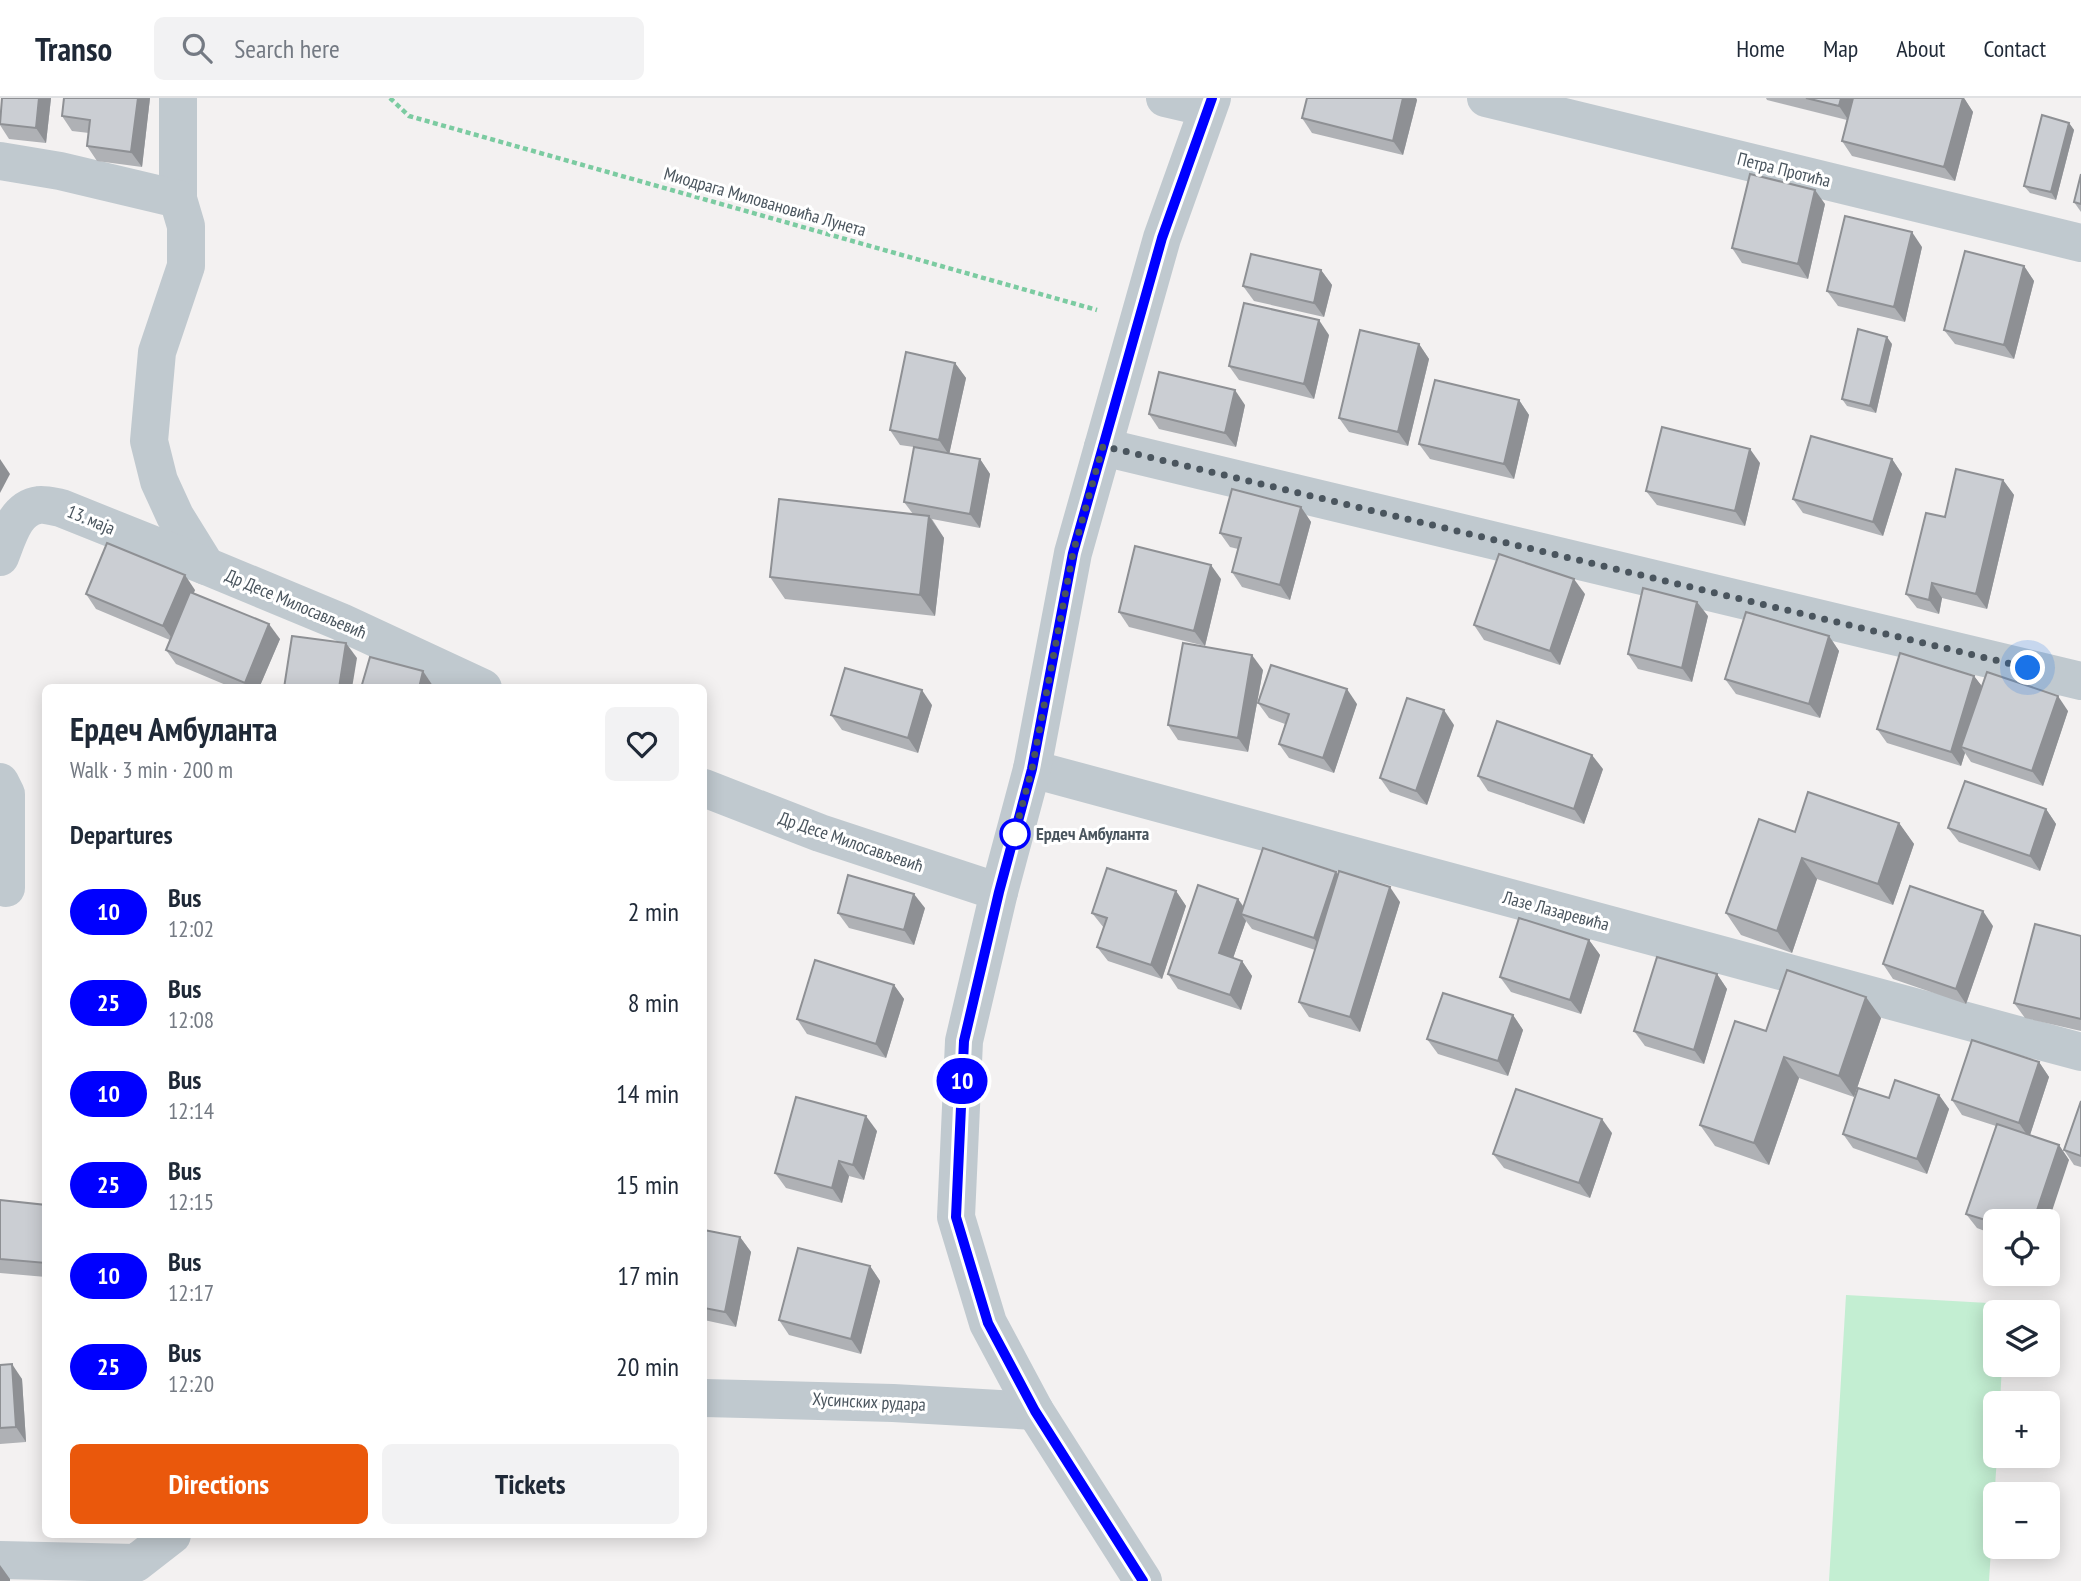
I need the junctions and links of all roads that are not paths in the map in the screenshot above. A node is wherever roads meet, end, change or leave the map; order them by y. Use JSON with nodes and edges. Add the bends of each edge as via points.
{"nodes":[{"id":1,"x":178,"y":98,"type":"edge"},
{"id":2,"x":1165,"y":98,"type":"edge"},
{"id":3,"x":1486,"y":98,"type":"edge"},
{"id":4,"x":1210,"y":103,"type":"edge"},
{"id":5,"x":0,"y":161,"type":"edge"},
{"id":6,"x":178,"y":199,"type":"junction"},
{"id":7,"x":2081,"y":243,"type":"edge"},
{"id":8,"x":1103,"y":446,"type":"junction"},
{"id":9,"x":0,"y":557,"type":"edge"},
{"id":10,"x":206,"y":566,"type":"junction"},
{"id":11,"x":2081,"y":681,"type":"edge"},
{"id":12,"x":474,"y":684,"type":"edge"},
{"id":13,"x":1032,"y":769,"type":"junction"},
{"id":14,"x":0,"y":782,"type":"edge"},
{"id":15,"x":707,"y":789,"type":"edge"},
{"id":16,"x":6,"y":888,"type":"dead end"},
{"id":17,"x":999,"y":892,"type":"junction"},
{"id":18,"x":2081,"y":1052,"type":"edge"},
{"id":19,"x":707,"y":1398,"type":"edge"},
{"id":20,"x":1035,"y":1411,"type":"junction"},
{"id":21,"x":168,"y":1538,"type":"edge"},
{"id":22,"x":0,"y":1560,"type":"edge"},
{"id":23,"x":1143,"y":1581,"type":"edge"}],
"edges":[{"from":1,"to":6,"type":"street","name":"Др Десе Милосављевић"},
{"from":2,"to":4,"type":"street"},
{"from":3,"to":7,"type":"street","name":"Петра Протића"},
{"from":4,"to":8,"type":"street","via":[[1162,238]]},
{"from":5,"to":6,"type":"street"},
{"from":6,"to":10,"type":"street","name":"Др Десе Милосављевић","via":[[186,226],[186,266],[158,352],[149,441],[164,492]]},
{"from":8,"to":11,"type":"street"},
{"from":8,"to":13,"type":"street","via":[[1073,553]]},
{"from":9,"to":10,"type":"street","name":"13. маја","via":[[22,511],[40,504],[61,508]]},
{"from":10,"to":12,"type":"street","name":"Др Десе Милосављевић"},
{"from":13,"to":17,"type":"street"},
{"from":13,"to":18,"type":"street","name":"Лазе Лазаревића"},
{"from":14,"to":16,"type":"street","via":[[6,794]]},
{"from":15,"to":17,"type":"street","name":"Др Десе Милосављевић"},
{"from":17,"to":20,"type":"street","via":[[964,1041],[956,1217],[988,1323]]},
{"from":19,"to":20,"type":"street","name":"Хусинских рудара"},
{"from":20,"to":23,"type":"street"},
{"from":21,"to":22,"type":"street","via":[[136,1563]]}]}
